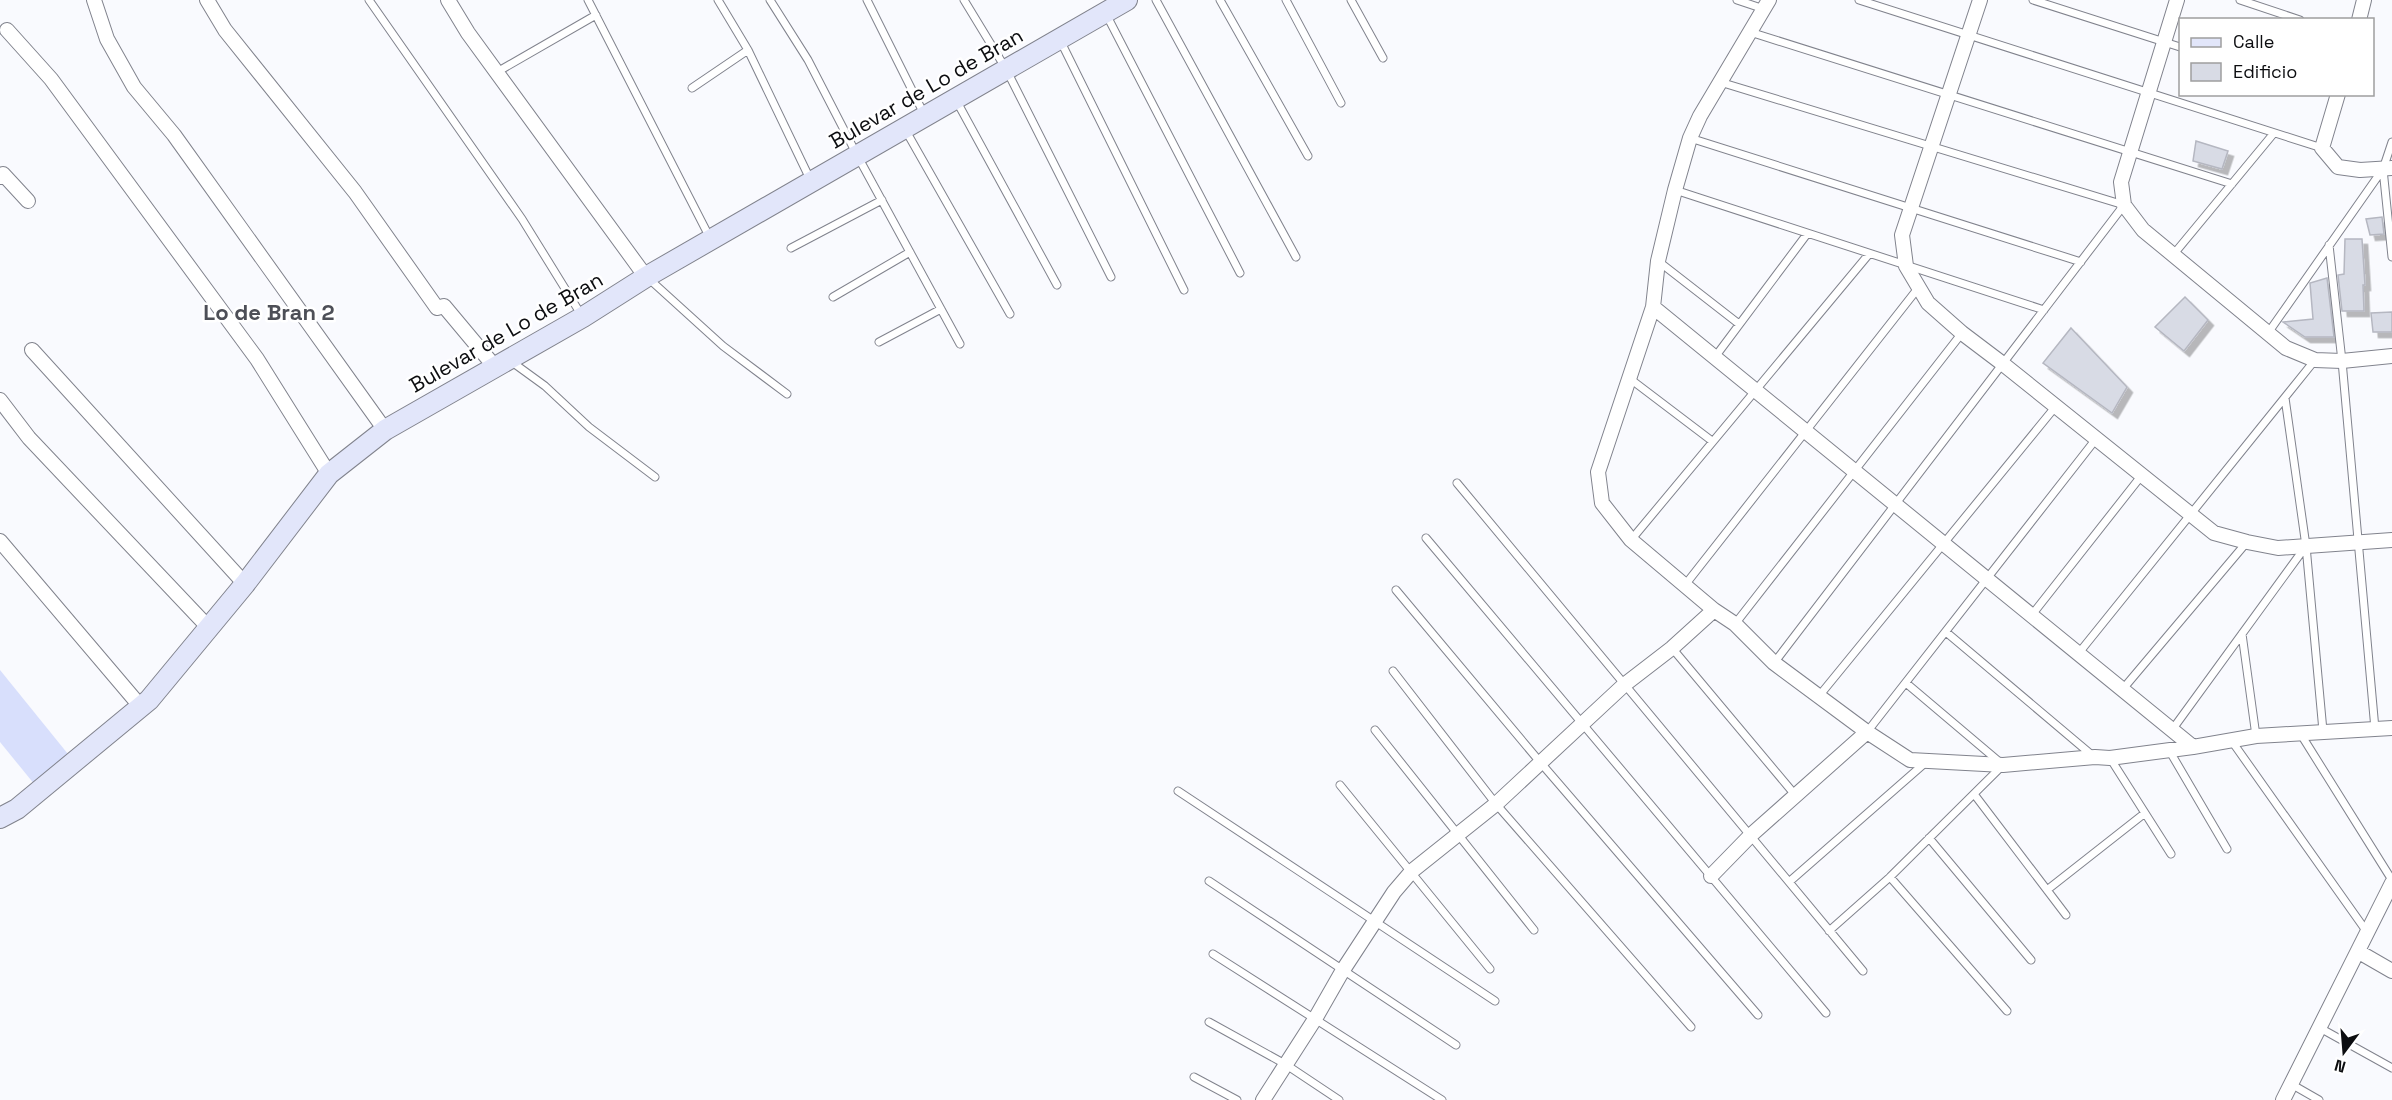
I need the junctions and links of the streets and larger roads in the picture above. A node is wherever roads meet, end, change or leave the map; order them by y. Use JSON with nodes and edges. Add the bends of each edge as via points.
{"nodes":[{"id":1,"x":94,"y":0,"type":"edge"},
{"id":2,"x":207,"y":0,"type":"edge"},
{"id":3,"x":448,"y":0,"type":"edge"},
{"id":4,"x":1980,"y":0,"type":"edge"},
{"id":5,"x":2177,"y":0,"type":"edge"},
{"id":6,"x":2364,"y":0,"type":"edge"},
{"id":7,"x":1117,"y":4,"type":"edge"},
{"id":8,"x":1767,"y":4,"type":"edge"},
{"id":9,"x":2360,"y":18,"type":"edge"},
{"id":10,"x":7,"y":30,"type":"dead end"},
{"id":11,"x":2335,"y":96,"type":"edge"},
{"id":12,"x":2388,"y":168,"type":"edge"},
{"id":13,"x":0,"y":177,"type":"edge"},
{"id":14,"x":28,"y":201,"type":"dead end"},
{"id":15,"x":646,"y":277,"type":"junction"},
{"id":16,"x":1653,"y":307,"type":"junction"},
{"id":17,"x":32,"y":350,"type":"dead end"},
{"id":18,"x":2392,"y":356,"type":"edge"},
{"id":19,"x":502,"y":363,"type":"junction"},
{"id":20,"x":0,"y":400,"type":"edge"},
{"id":21,"x":385,"y":430,"type":"junction"},
{"id":22,"x":330,"y":474,"type":"junction"},
{"id":23,"x":2392,"y":540,"type":"edge"},
{"id":24,"x":0,"y":541,"type":"edge"},
{"id":25,"x":245,"y":584,"type":"junction"},
{"id":26,"x":1714,"y":610,"type":"junction"},
{"id":27,"x":209,"y":628,"type":"junction"},
{"id":28,"x":141,"y":707,"type":"junction"},
{"id":29,"x":2392,"y":728,"type":"edge"},
{"id":30,"x":1867,"y":732,"type":"junction"},
{"id":31,"x":2193,"y":747,"type":"junction"},
{"id":32,"x":0,"y":818,"type":"edge"},
{"id":33,"x":1711,"y":876,"type":"road end"},
{"id":34,"x":2392,"y":882,"type":"edge"},
{"id":35,"x":2359,"y":952,"type":"junction"},
{"id":36,"x":2392,"y":971,"type":"edge"},
{"id":37,"x":1263,"y":1100,"type":"edge"},
{"id":38,"x":2283,"y":1100,"type":"edge"}],
"edges":[{"from":1,"to":21,"type":"street","via":[[107,39],[134,87],[174,135]]},
{"from":2,"to":19,"type":"street","via":[[225,30],[355,192],[437,308],[444,306]]},
{"from":3,"to":15,"type":"street"},
{"from":4,"to":23,"type":"street","via":[[1902,235],[1906,266],[1928,303],[2214,533],[2278,548]]},
{"from":5,"to":18,"type":"street","via":[[2121,182],[2124,205],[2143,230],[2286,348],[2315,360]]},
{"from":6,"to":9,"type":"street"},
{"from":7,"to":15,"type":"street","name":"Bulevar de Lo de Bran"},
{"from":8,"to":16,"type":"street","via":[[1690,138],[1658,261]]},
{"from":10,"to":22,"type":"street","via":[[51,79],[244,340]]},
{"from":11,"to":12,"type":"street","via":[[2322,148],[2338,168]]},
{"from":13,"to":14,"type":"street","via":[[3,174]]},
{"from":15,"to":19,"type":"street","name":"Bulevar de Lo de Bran"},
{"from":16,"to":26,"type":"street","via":[[1598,472],[1602,503],[1631,540]]},
{"from":16,"to":31,"type":"street"},
{"from":17,"to":25,"type":"street"},
{"from":19,"to":21,"type":"street","name":"Bulevar de Lo de Bran"},
{"from":20,"to":27,"type":"street","via":[[29,438]]},
{"from":21,"to":22,"type":"street","name":"Bulevar de Lo de Bran"},
{"from":22,"to":25,"type":"street","name":"Bulevar de Lo de Bran"},
{"from":24,"to":28,"type":"street"},
{"from":25,"to":27,"type":"street","name":"Bulevar de Lo de Bran"},
{"from":26,"to":30,"type":"street","via":[[1735,624],[1774,663]]},
{"from":26,"to":37,"type":"street","via":[[1624,684],[1496,804],[1412,871],[1343,970]]},
{"from":27,"to":28,"type":"street","name":"Bulevar de Lo de Bran"},
{"from":28,"to":32,"type":"street","name":"Bulevar de Lo de Bran","via":[[17,809]]},
{"from":29,"to":31,"type":"street","via":[[2256,736]]},
{"from":30,"to":31,"type":"street","via":[[1910,760],[1926,762],[2003,765],[2110,758]]},
{"from":30,"to":33,"type":"street"},
{"from":34,"to":35,"type":"street"},
{"from":35,"to":36,"type":"street"},
{"from":35,"to":38,"type":"street"}]}
